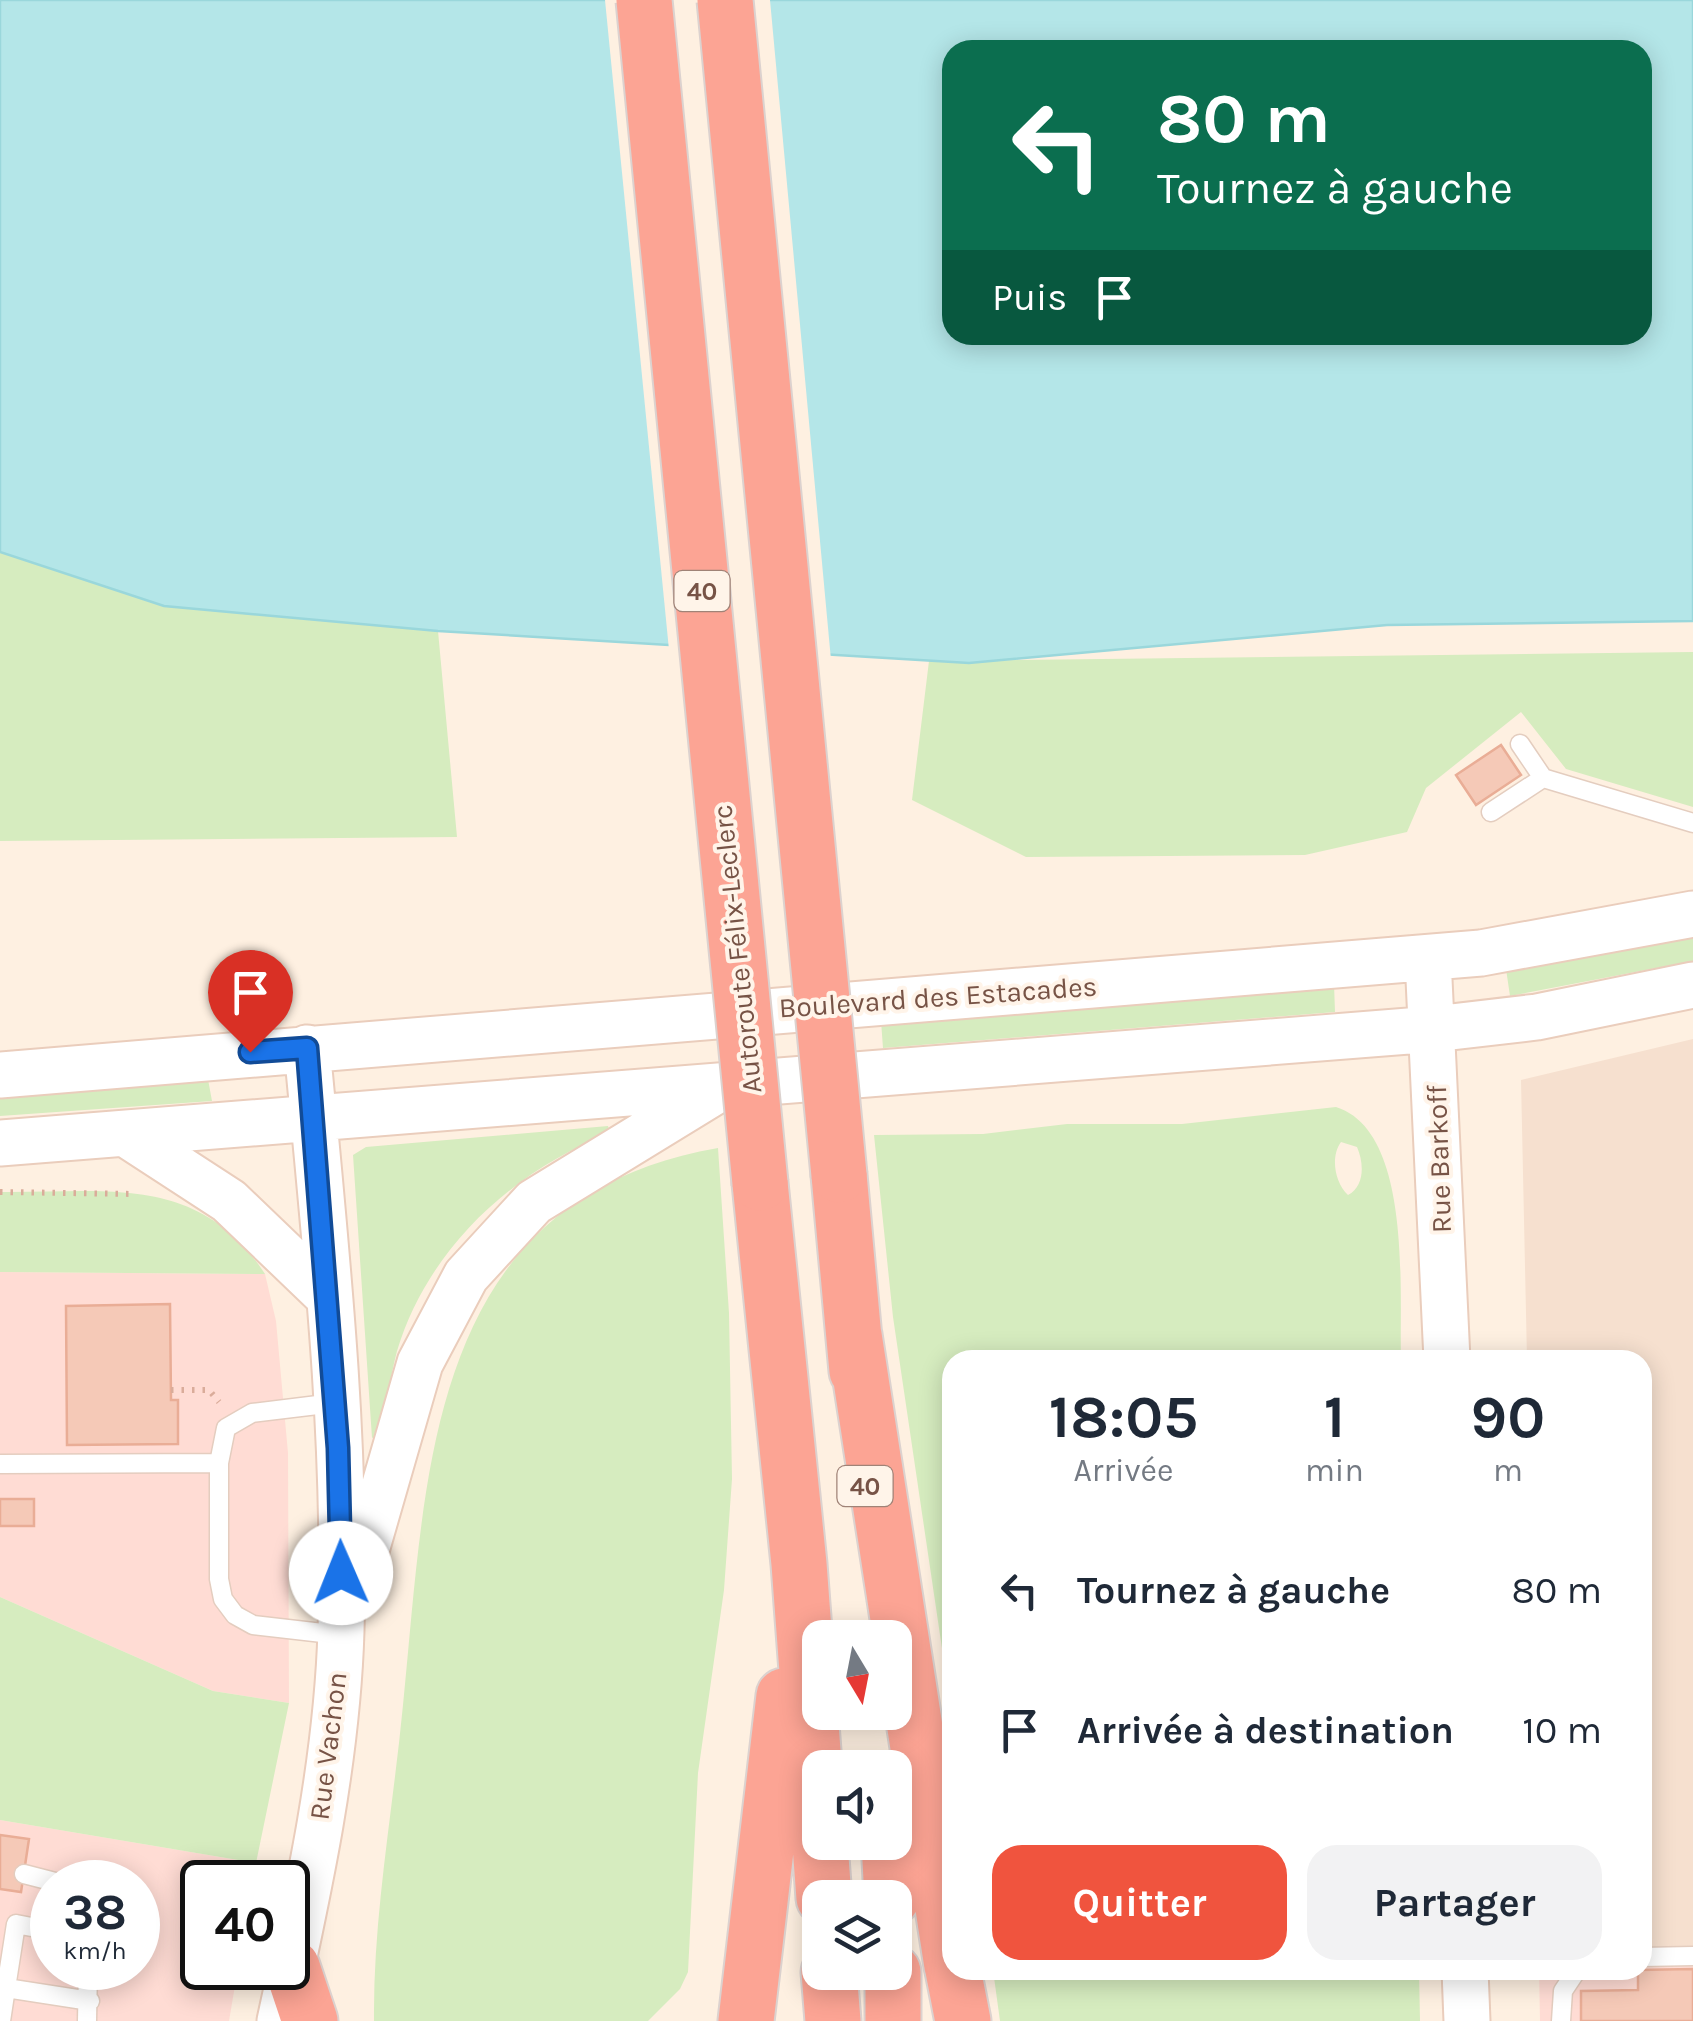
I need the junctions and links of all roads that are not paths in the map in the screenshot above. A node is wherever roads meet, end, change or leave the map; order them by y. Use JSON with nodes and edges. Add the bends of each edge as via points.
{"nodes":[{"id":1,"x":644,"y":0,"type":"edge"},
{"id":2,"x":725,"y":0,"type":"edge"},
{"id":3,"x":1520,"y":744,"type":"dead end"},
{"id":4,"x":1543,"y":778,"type":"junction"},
{"id":5,"x":1491,"y":812,"type":"dead end"},
{"id":6,"x":1693,"y":823,"type":"edge"},
{"id":7,"x":1693,"y":914,"type":"edge"},
{"id":8,"x":1428,"y":958,"type":"junction"},
{"id":9,"x":1693,"y":985,"type":"edge"},
{"id":10,"x":1434,"y":1029,"type":"junction"},
{"id":11,"x":307,"y":1048,"type":"junction"},
{"id":12,"x":0,"y":1075,"type":"edge"},
{"id":13,"x":718,"y":1090,"type":"junction"},
{"id":14,"x":314,"y":1120,"type":"junction"},
{"id":15,"x":126,"y":1134,"type":"junction"},
{"id":16,"x":0,"y":1143,"type":"edge"},
{"id":17,"x":327,"y":1295,"type":"junction"},
{"id":18,"x":854,"y":1335,"type":"junction"},
{"id":19,"x":1446,"y":1350,"type":"edge"},
{"id":20,"x":334,"y":1403,"type":"junction"},
{"id":21,"x":219,"y":1463,"type":"junction"},
{"id":22,"x":0,"y":1464,"type":"edge"},
{"id":23,"x":799,"y":1564,"type":"junction"},
{"id":24,"x":875,"y":1620,"type":"edge"},
{"id":25,"x":341,"y":1635,"type":"junction"},
{"id":26,"x":310,"y":1871,"type":"edge"},
{"id":27,"x":24,"y":1874,"type":"dead end"},
{"id":28,"x":30,"y":1876,"type":"edge"},
{"id":29,"x":823,"y":1880,"type":"edge"},
{"id":30,"x":942,"y":1898,"type":"edge"},
{"id":31,"x":8,"y":1920,"type":"edge"},
{"id":32,"x":6,"y":1942,"type":"edge"},
{"id":33,"x":1693,"y":1956,"type":"edge"},
{"id":34,"x":1652,"y":1957,"type":"edge"},
{"id":35,"x":955,"y":1980,"type":"edge"},
{"id":36,"x":1465,"y":1980,"type":"edge"},
{"id":37,"x":1569,"y":1980,"type":"edge"},
{"id":38,"x":3,"y":1988,"type":"edge"},
{"id":39,"x":89,"y":1990,"type":"edge"},
{"id":40,"x":287,"y":1990,"type":"edge"},
{"id":41,"x":300,"y":1990,"type":"edge"},
{"id":42,"x":830,"y":1990,"type":"edge"},
{"id":43,"x":893,"y":1990,"type":"edge"},
{"id":44,"x":90,"y":2002,"type":"junction"},
{"id":45,"x":0,"y":2021,"type":"edge"},
{"id":46,"x":87,"y":2021,"type":"edge"},
{"id":47,"x":280,"y":2021,"type":"edge"},
{"id":48,"x":310,"y":2021,"type":"edge"},
{"id":49,"x":746,"y":2021,"type":"edge"},
{"id":50,"x":833,"y":2021,"type":"edge"},
{"id":51,"x":893,"y":2021,"type":"edge"},
{"id":52,"x":963,"y":2021,"type":"edge"},
{"id":53,"x":1467,"y":2021,"type":"edge"},
{"id":54,"x":1561,"y":2021,"type":"edge"}],
"edges":[{"from":1,"to":23,"type":"highway","name":"Autoroute Félix-Leclerc","number":"40","bridge":true},
{"from":2,"to":18,"type":"highway","number":"40","bridge":true},
{"from":3,"to":4,"type":"lane"},
{"from":4,"to":5,"type":"lane"},
{"from":4,"to":6,"type":"lane"},
{"from":7,"to":8,"type":"street","name":"Boulevard des Estacades"},
{"from":8,"to":10,"type":"street","name":"Rue Barkoff"},
{"from":8,"to":11,"type":"street","name":"Boulevard des Estacades"},
{"from":9,"to":10,"type":"street","via":[[1537,1017]]},
{"from":10,"to":13,"type":"street"},
{"from":10,"to":19,"type":"street","name":"Rue Barkoff"},
{"from":11,"to":12,"type":"street","name":"Boulevard des Estacades"},
{"from":11,"to":14,"type":"street","name":"Rue Vachon"},
{"from":13,"to":14,"type":"street"},
{"from":13,"to":25,"type":"street","via":[[534,1202],[466,1276],[420,1363]]},
{"from":14,"to":15,"type":"street"},
{"from":14,"to":17,"type":"street","name":"Rue Vachon"},
{"from":15,"to":16,"type":"street"},
{"from":15,"to":17,"type":"street","via":[[228,1200]]},
{"from":17,"to":20,"type":"street","name":"Rue Vachon"},
{"from":18,"to":24,"type":"highway","number":"40"},
{"from":18,"to":30,"type":"highway"},
{"from":20,"to":21,"type":"lane","via":[[238,1418],[226,1428]]},
{"from":20,"to":25,"type":"street","name":"Rue Vachon"},
{"from":21,"to":22,"type":"lane"},
{"from":21,"to":25,"type":"lane","via":[[219,1579],[228,1607],[253,1625]]},
{"from":23,"to":29,"type":"highway","name":"Autoroute Félix-Leclerc","number":"40"},
{"from":23,"to":49,"type":"highway"},
{"from":25,"to":26,"type":"street","name":"Rue Vachon"},
{"from":27,"to":28,"type":"lane"},
{"from":31,"to":32,"type":"lane"},
{"from":32,"to":38,"type":"lane"},
{"from":33,"to":34,"type":"lane"},
{"from":35,"to":52,"type":"highway"},
{"from":36,"to":53,"type":"street"},
{"from":37,"to":54,"type":"lane"},
{"from":38,"to":44,"type":"lane"},
{"from":38,"to":45,"type":"lane"},
{"from":39,"to":44,"type":"lane"},
{"from":40,"to":47,"type":"street","name":"Rue Vachon"},
{"from":41,"to":48,"type":"highway"},
{"from":42,"to":50,"type":"highway"},
{"from":43,"to":51,"type":"highway"},
{"from":44,"to":46,"type":"lane"}]}
